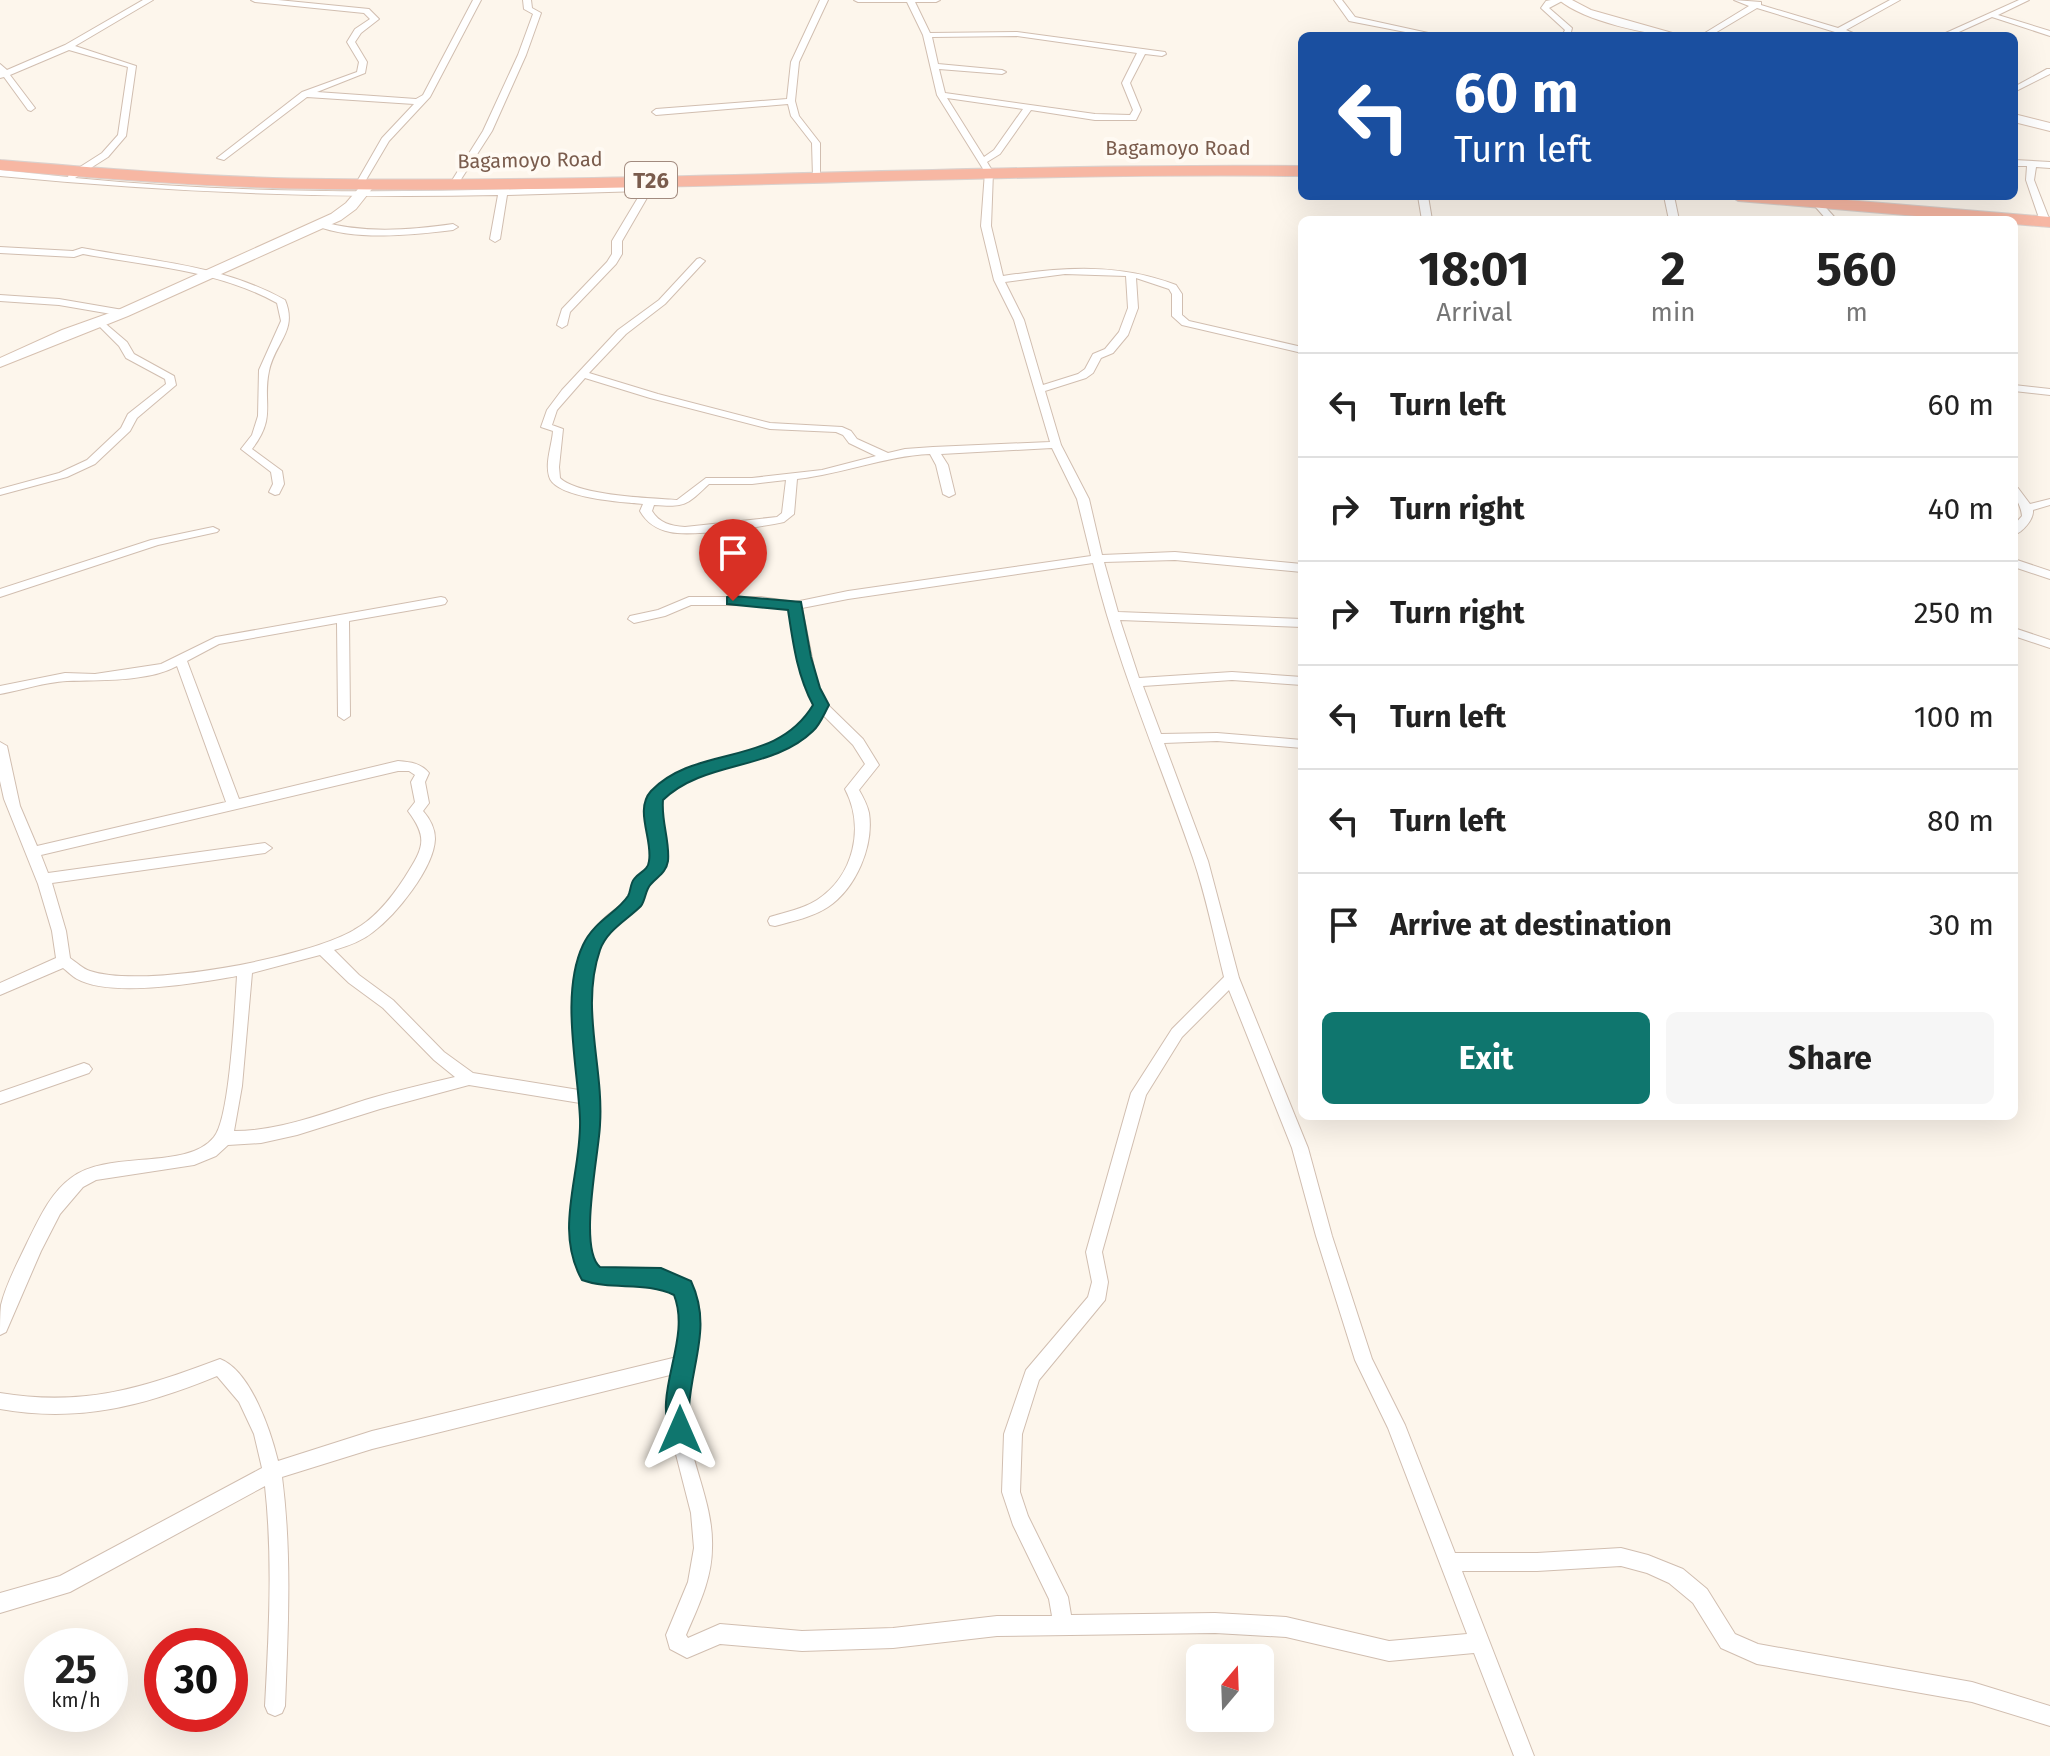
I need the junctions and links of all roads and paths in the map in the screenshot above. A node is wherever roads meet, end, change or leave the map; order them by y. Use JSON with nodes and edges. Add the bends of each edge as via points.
{"nodes":[{"id":1,"x":149,"y":0,"type":"edge"},
{"id":2,"x":255,"y":0,"type":"edge"},
{"id":3,"x":477,"y":0,"type":"edge"},
{"id":4,"x":527,"y":0,"type":"edge"},
{"id":5,"x":824,"y":0,"type":"edge"},
{"id":6,"x":858,"y":0,"type":"edge"},
{"id":7,"x":910,"y":0,"type":"edge"},
{"id":8,"x":936,"y":0,"type":"edge"},
{"id":9,"x":1338,"y":0,"type":"edge"},
{"id":10,"x":1562,"y":0,"type":"edge"},
{"id":11,"x":1738,"y":0,"type":"edge"},
{"id":12,"x":1765,"y":0,"type":"edge"},
{"id":13,"x":1896,"y":0,"type":"edge"},
{"id":14,"x":2005,"y":0,"type":"edge"},
{"id":15,"x":2021,"y":2,"type":"edge"},
{"id":16,"x":1755,"y":6,"type":"junction"},
{"id":17,"x":1992,"y":15,"type":"junction"},
{"id":18,"x":1839,"y":31,"type":"junction"},
{"id":19,"x":1418,"y":32,"type":"edge"},
{"id":20,"x":1568,"y":32,"type":"edge"},
{"id":21,"x":1662,"y":32,"type":"edge"},
{"id":22,"x":1711,"y":32,"type":"edge"},
{"id":23,"x":1842,"y":32,"type":"edge"},
{"id":24,"x":1952,"y":32,"type":"edge"},
{"id":25,"x":2050,"y":34,"type":"edge"},
{"id":26,"x":927,"y":35,"type":"junction"},
{"id":27,"x":68,"y":47,"type":"junction"},
{"id":28,"x":1142,"y":51,"type":"junction"},
{"id":29,"x":1162,"y":54,"type":"dead end"},
{"id":30,"x":0,"y":66,"type":"edge"},
{"id":31,"x":935,"y":66,"type":"junction"},
{"id":32,"x":1002,"y":72,"type":"dead end"},
{"id":33,"x":2049,"y":72,"type":"edge"},
{"id":34,"x":4,"y":75,"type":"edge"},
{"id":35,"x":2018,"y":88,"type":"edge"},
{"id":36,"x":305,"y":94,"type":"junction"},
{"id":37,"x":941,"y":95,"type":"junction"},
{"id":38,"x":422,"y":101,"type":"junction"},
{"id":39,"x":791,"y":101,"type":"junction"},
{"id":40,"x":1029,"y":107,"type":"junction"},
{"id":41,"x":31,"y":108,"type":"dead end"},
{"id":42,"x":656,"y":112,"type":"dead end"},
{"id":43,"x":2018,"y":119,"type":"edge"},
{"id":44,"x":2050,"y":127,"type":"edge"},
{"id":45,"x":221,"y":158,"type":"dead end"},
{"id":46,"x":2018,"y":163,"type":"edge"},
{"id":47,"x":2032,"y":164,"type":"junction"},
{"id":48,"x":0,"y":165,"type":"edge"},
{"id":49,"x":2050,"y":165,"type":"edge"},
{"id":50,"x":986,"y":167,"type":"junction"},
{"id":51,"x":1298,"y":171,"type":"edge"},
{"id":52,"x":0,"y":173,"type":"edge"},
{"id":53,"x":70,"y":177,"type":"junction"},
{"id":54,"x":817,"y":177,"type":"junction"},
{"id":55,"x":455,"y":182,"type":"junction"},
{"id":56,"x":651,"y":184,"type":"junction"},
{"id":57,"x":364,"y":188,"type":"junction"},
{"id":58,"x":503,"y":193,"type":"junction"},
{"id":59,"x":1790,"y":200,"type":"edge"},
{"id":60,"x":1816,"y":202,"type":"junction"},
{"id":61,"x":1828,"y":216,"type":"edge"},
{"id":62,"x":1978,"y":216,"type":"edge"},
{"id":63,"x":2018,"y":219,"type":"edge"},
{"id":64,"x":2047,"y":222,"type":"edge"},
{"id":65,"x":320,"y":224,"type":"junction"},
{"id":66,"x":453,"y":227,"type":"dead end"},
{"id":67,"x":495,"y":239,"type":"dead end"},
{"id":68,"x":0,"y":250,"type":"edge"},
{"id":69,"x":700,"y":261,"type":"dead end"},
{"id":70,"x":207,"y":273,"type":"junction"},
{"id":71,"x":1131,"y":275,"type":"junction"},
{"id":72,"x":999,"y":280,"type":"junction"},
{"id":73,"x":0,"y":298,"type":"edge"},
{"id":74,"x":123,"y":313,"type":"junction"},
{"id":75,"x":100,"y":322,"type":"junction"},
{"id":76,"x":562,"y":325,"type":"dead end"},
{"id":77,"x":1298,"y":349,"type":"edge"},
{"id":78,"x":3,"y":360,"type":"edge"},
{"id":79,"x":585,"y":375,"type":"junction"},
{"id":80,"x":2018,"y":388,"type":"edge"},
{"id":81,"x":1039,"y":390,"type":"junction"},
{"id":82,"x":2050,"y":392,"type":"edge"},
{"id":83,"x":1056,"y":445,"type":"junction"},
{"id":84,"x":933,"y":450,"type":"junction"},
{"id":85,"x":885,"y":456,"type":"junction"},
{"id":86,"x":792,"y":476,"type":"junction"},
{"id":87,"x":0,"y":492,"type":"edge"},
{"id":88,"x":275,"y":492,"type":"dead end"},
{"id":89,"x":949,"y":494,"type":"dead end"},
{"id":90,"x":2018,"y":496,"type":"edge"},
{"id":91,"x":649,"y":501,"type":"junction"},
{"id":92,"x":2050,"y":502,"type":"edge"},
{"id":93,"x":2027,"y":508,"type":"junction"},
{"id":94,"x":2018,"y":527,"type":"edge"},
{"id":95,"x":213,"y":530,"type":"dead end"},
{"id":96,"x":1096,"y":559,"type":"junction"},
{"id":97,"x":2018,"y":564,"type":"edge"},
{"id":98,"x":1298,"y":568,"type":"edge"},
{"id":99,"x":2050,"y":575,"type":"edge"},
{"id":100,"x":0,"y":593,"type":"edge"},
{"id":101,"x":441,"y":601,"type":"dead end"},
{"id":102,"x":795,"y":606,"type":"junction"},
{"id":103,"x":1112,"y":616,"type":"junction"},
{"id":104,"x":634,"y":619,"type":"dead end"},
{"id":105,"x":343,"y":620,"type":"junction"},
{"id":106,"x":1298,"y":623,"type":"edge"},
{"id":107,"x":2018,"y":633,"type":"edge"},
{"id":108,"x":2050,"y":644,"type":"edge"},
{"id":109,"x":181,"y":661,"type":"junction"},
{"id":110,"x":1298,"y":681,"type":"edge"},
{"id":111,"x":1134,"y":682,"type":"junction"},
{"id":112,"x":0,"y":690,"type":"edge"},
{"id":113,"x":821,"y":705,"type":"junction"},
{"id":114,"x":344,"y":716,"type":"dead end"},
{"id":115,"x":1155,"y":739,"type":"junction"},
{"id":116,"x":1298,"y":744,"type":"edge"},
{"id":117,"x":0,"y":746,"type":"edge"},
{"id":118,"x":234,"y":804,"type":"junction"},
{"id":119,"x":265,"y":848,"type":"dead end"},
{"id":120,"x":33,"y":852,"type":"junction"},
{"id":121,"x":44,"y":879,"type":"junction"},
{"id":122,"x":775,"y":921,"type":"dead end"},
{"id":123,"x":323,"y":949,"type":"junction"},
{"id":124,"x":64,"y":961,"type":"junction"},
{"id":125,"x":245,"y":970,"type":"junction"},
{"id":126,"x":1232,"y":978,"type":"junction"},
{"id":127,"x":0,"y":989,"type":"edge"},
{"id":128,"x":84,"y":1069,"type":"dead end"},
{"id":129,"x":469,"y":1079,"type":"junction"},
{"id":130,"x":0,"y":1098,"type":"edge"},
{"id":131,"x":588,"y":1098,"type":"junction"},
{"id":132,"x":224,"y":1138,"type":"junction"},
{"id":133,"x":0,"y":1327,"type":"edge"},
{"id":134,"x":684,"y":1363,"type":"junction"},
{"id":135,"x":0,"y":1401,"type":"edge"},
{"id":136,"x":272,"y":1472,"type":"junction"},
{"id":137,"x":1450,"y":1562,"type":"junction"},
{"id":138,"x":0,"y":1603,"type":"edge"},
{"id":139,"x":1063,"y":1625,"type":"junction"},
{"id":140,"x":1478,"y":1643,"type":"junction"},
{"id":141,"x":275,"y":1706,"type":"dead end"},
{"id":142,"x":2050,"y":1716,"type":"edge"},
{"id":143,"x":1524,"y":1756,"type":"edge"}],
"edges":[{"from":1,"to":27,"type":"street"},
{"from":2,"to":36,"type":"street","via":[[366,11],[375,19],[351,42],[363,62],[361,73]]},
{"from":3,"to":38,"type":"street"},
{"from":4,"to":55,"type":"street","via":[[528,9],[537,13],[522,55],[488,135]]},
{"from":5,"to":39,"type":"street","via":[[795,62]]},
{"from":6,"to":7,"type":"street"},
{"from":7,"to":8,"type":"street"},
{"from":7,"to":26,"type":"street"},
{"from":9,"to":19,"type":"street","via":[[1352,19]]},
{"from":10,"to":20,"type":"street","via":[[1545,8]]},
{"from":10,"to":21,"type":"street"},
{"from":11,"to":16,"type":"street"},
{"from":12,"to":16,"type":"street"},
{"from":13,"to":18,"type":"street"},
{"from":14,"to":15,"type":"street"},
{"from":15,"to":17,"type":"street"},
{"from":16,"to":18,"type":"street"},
{"from":16,"to":22,"type":"street"},
{"from":17,"to":24,"type":"street"},
{"from":17,"to":25,"type":"street"},
{"from":18,"to":23,"type":"street"},
{"from":26,"to":28,"type":"street","via":[[1017,34]]},
{"from":26,"to":31,"type":"street"},
{"from":27,"to":34,"type":"street"},
{"from":27,"to":53,"type":"street","via":[[132,66],[122,136],[105,155]]},
{"from":28,"to":29,"type":"street"},
{"from":28,"to":40,"type":"street","via":[[1126,83],[1137,110],[1133,118]]},
{"from":30,"to":34,"type":"street"},
{"from":31,"to":32,"type":"street"},
{"from":31,"to":37,"type":"street"},
{"from":33,"to":35,"type":"street"},
{"from":34,"to":41,"type":"street"},
{"from":36,"to":38,"type":"street"},
{"from":36,"to":45,"type":"street"},
{"from":37,"to":40,"type":"street"},
{"from":37,"to":50,"type":"street"},
{"from":38,"to":57,"type":"street","via":[[377,150]]},
{"from":39,"to":42,"type":"street"},
{"from":39,"to":54,"type":"street","via":[[795,116],[816,143]]},
{"from":40,"to":50,"type":"street"},
{"from":43,"to":44,"type":"street"},
{"from":46,"to":47,"type":"street"},
{"from":47,"to":49,"type":"street"},
{"from":47,"to":64,"type":"street","via":[[2030,180]]},
{"from":48,"to":53,"type":"highway","name":"Bagamoyo Road","number":"T26"},
{"from":50,"to":51,"type":"highway","name":"Bagamoyo Road","number":"T26"},
{"from":50,"to":54,"type":"highway","name":"Bagamoyo Road","number":"T26"},
{"from":50,"to":72,"type":"street","via":[[986,226]]},
{"from":52,"to":53,"type":"street"},
{"from":53,"to":57,"type":"highway","name":"Bagamoyo Road","number":"T26"},
{"from":54,"to":56,"type":"highway","name":"Bagamoyo Road","number":"T26"},
{"from":55,"to":56,"type":"highway","name":"Bagamoyo Road","number":"T26"},
{"from":55,"to":57,"type":"highway","name":"Bagamoyo Road","number":"T26"},
{"from":56,"to":58,"type":"street"},
{"from":56,"to":76,"type":"street","via":[[617,241],[611,264],[565,311]]},
{"from":57,"to":58,"type":"street"},
{"from":57,"to":65,"type":"street","via":[[336,217]]},
{"from":58,"to":67,"type":"street"},
{"from":59,"to":60,"type":"highway"},
{"from":60,"to":61,"type":"street"},
{"from":60,"to":62,"type":"highway"},
{"from":63,"to":64,"type":"highway"},
{"from":65,"to":66,"type":"street","via":[[407,233]]},
{"from":65,"to":70,"type":"street"},
{"from":68,"to":70,"type":"street","via":[[82,251]]},
{"from":69,"to":79,"type":"street","via":[[662,302],[622,332]]},
{"from":70,"to":74,"type":"street"},
{"from":70,"to":88,"type":"street","via":[[273,296],[286,309],[284,328],[264,370],[261,424],[246,449],[277,472]]},
{"from":71,"to":72,"type":"street","via":[[1084,270]]},
{"from":71,"to":77,"type":"street","via":[[1173,287],[1177,316],[1186,323]]},
{"from":71,"to":81,"type":"street","via":[[1133,308],[1124,333],[1082,376]]},
{"from":72,"to":81,"type":"street","via":[[1019,320]]},
{"from":73,"to":74,"type":"street"},
{"from":74,"to":75,"type":"street"},
{"from":75,"to":78,"type":"street"},
{"from":75,"to":87,"type":"street","via":[[130,356],[170,378],[171,385],[132,416],[126,429],[91,462]]},
{"from":79,"to":85,"type":"street","via":[[770,426],[838,429]]},
{"from":79,"to":91,"type":"street","via":[[546,422],[560,434],[555,479],[567,489]]},
{"from":80,"to":82,"type":"street"},
{"from":81,"to":83,"type":"street"},
{"from":83,"to":84,"type":"street"},
{"from":83,"to":96,"type":"street","via":[[1083,499]]},
{"from":84,"to":85,"type":"street"},
{"from":84,"to":89,"type":"street"},
{"from":85,"to":86,"type":"street"},
{"from":86,"to":91,"type":"street","via":[[706,481],[685,501]]},
{"from":86,"to":91,"type":"street","via":[[788,514],[780,520],[678,530],[652,521],[646,511]]},
{"from":90,"to":93,"type":"street"},
{"from":92,"to":93,"type":"street"},
{"from":93,"to":94,"type":"street","via":[[2028,516]]},
{"from":95,"to":100,"type":"street","via":[[155,542]]},
{"from":96,"to":98,"type":"street","via":[[1175,556]]},
{"from":96,"to":102,"type":"street"},
{"from":96,"to":103,"type":"street"},
{"from":97,"to":99,"type":"street"},
{"from":101,"to":105,"type":"street"},
{"from":102,"to":104,"type":"street","via":[[689,601]]},
{"from":102,"to":113,"type":"street","via":[[803,657]]},
{"from":103,"to":106,"type":"street"},
{"from":103,"to":111,"type":"street"},
{"from":105,"to":109,"type":"street","via":[[216,641]]},
{"from":105,"to":114,"type":"street"},
{"from":107,"to":108,"type":"street"},
{"from":109,"to":112,"type":"street","via":[[164,668],[65,677]]},
{"from":109,"to":118,"type":"street"},
{"from":110,"to":111,"type":"street","via":[[1232,676]]},
{"from":111,"to":115,"type":"street"},
{"from":113,"to":122,"type":"street","via":[[858,742],[872,765],[852,789],[862,810],[863,836],[855,861],[833,895],[814,908]]},
{"from":113,"to":131,"type":"street","via":[[809,726],[781,747],[687,775],[655,798],[659,861],[654,873],[641,882],[636,899],[606,925],[586,965],[582,1033]]},
{"from":115,"to":116,"type":"street","via":[[1217,737]]},
{"from":115,"to":126,"type":"street","via":[[1201,861]]},
{"from":117,"to":120,"type":"street","via":[[13,805]]},
{"from":118,"to":120,"type":"street"},
{"from":118,"to":123,"type":"street","via":[[398,766],[422,773],[422,803],[415,811],[422,816],[430,847],[387,910],[357,935]]},
{"from":119,"to":121,"type":"street"},
{"from":120,"to":121,"type":"street"},
{"from":121,"to":124,"type":"street"},
{"from":123,"to":125,"type":"street"},
{"from":123,"to":129,"type":"street"},
{"from":124,"to":125,"type":"street","via":[[98,980],[139,983]]},
{"from":124,"to":127,"type":"street"},
{"from":125,"to":132,"type":"street"},
{"from":126,"to":137,"type":"street","via":[[1300,1148],[1364,1360]]},
{"from":126,"to":139,"type":"street","via":[[1177,1033],[1139,1093],[1094,1252],[1100,1282],[1096,1300],[1032,1376],[1013,1434],[1011,1492],[1058,1597]]},
{"from":128,"to":130,"type":"street"},
{"from":129,"to":131,"type":"street"},
{"from":129,"to":132,"type":"street","via":[[296,1129]]},
{"from":131,"to":134,"type":"street","via":[[579,1211],[586,1269],[600,1276],[669,1279],[683,1288],[690,1308]]},
{"from":132,"to":133,"type":"street","via":[[213,1150],[193,1157],[79,1180],[50,1217]]},
{"from":134,"to":136,"type":"street","via":[[372,1440]]},
{"from":134,"to":139,"type":"street","via":[[677,1409],[704,1543],[702,1570],[677,1642],[687,1648],[720,1634],[802,1641]]},
{"from":135,"to":136,"type":"street","via":[[87,1407],[151,1392],[220,1367],[245,1391]]},
{"from":136,"to":138,"type":"street","via":[[63,1585]]},
{"from":136,"to":141,"type":"street","via":[[281,1566]]},
{"from":137,"to":140,"type":"street"},
{"from":137,"to":142,"type":"street","via":[[1621,1557],[1676,1576],[1700,1596],[1728,1641],[1757,1654],[1972,1692]]},
{"from":139,"to":140,"type":"street","via":[[1286,1627],[1389,1651]]},
{"from":140,"to":143,"type":"street"}]}
